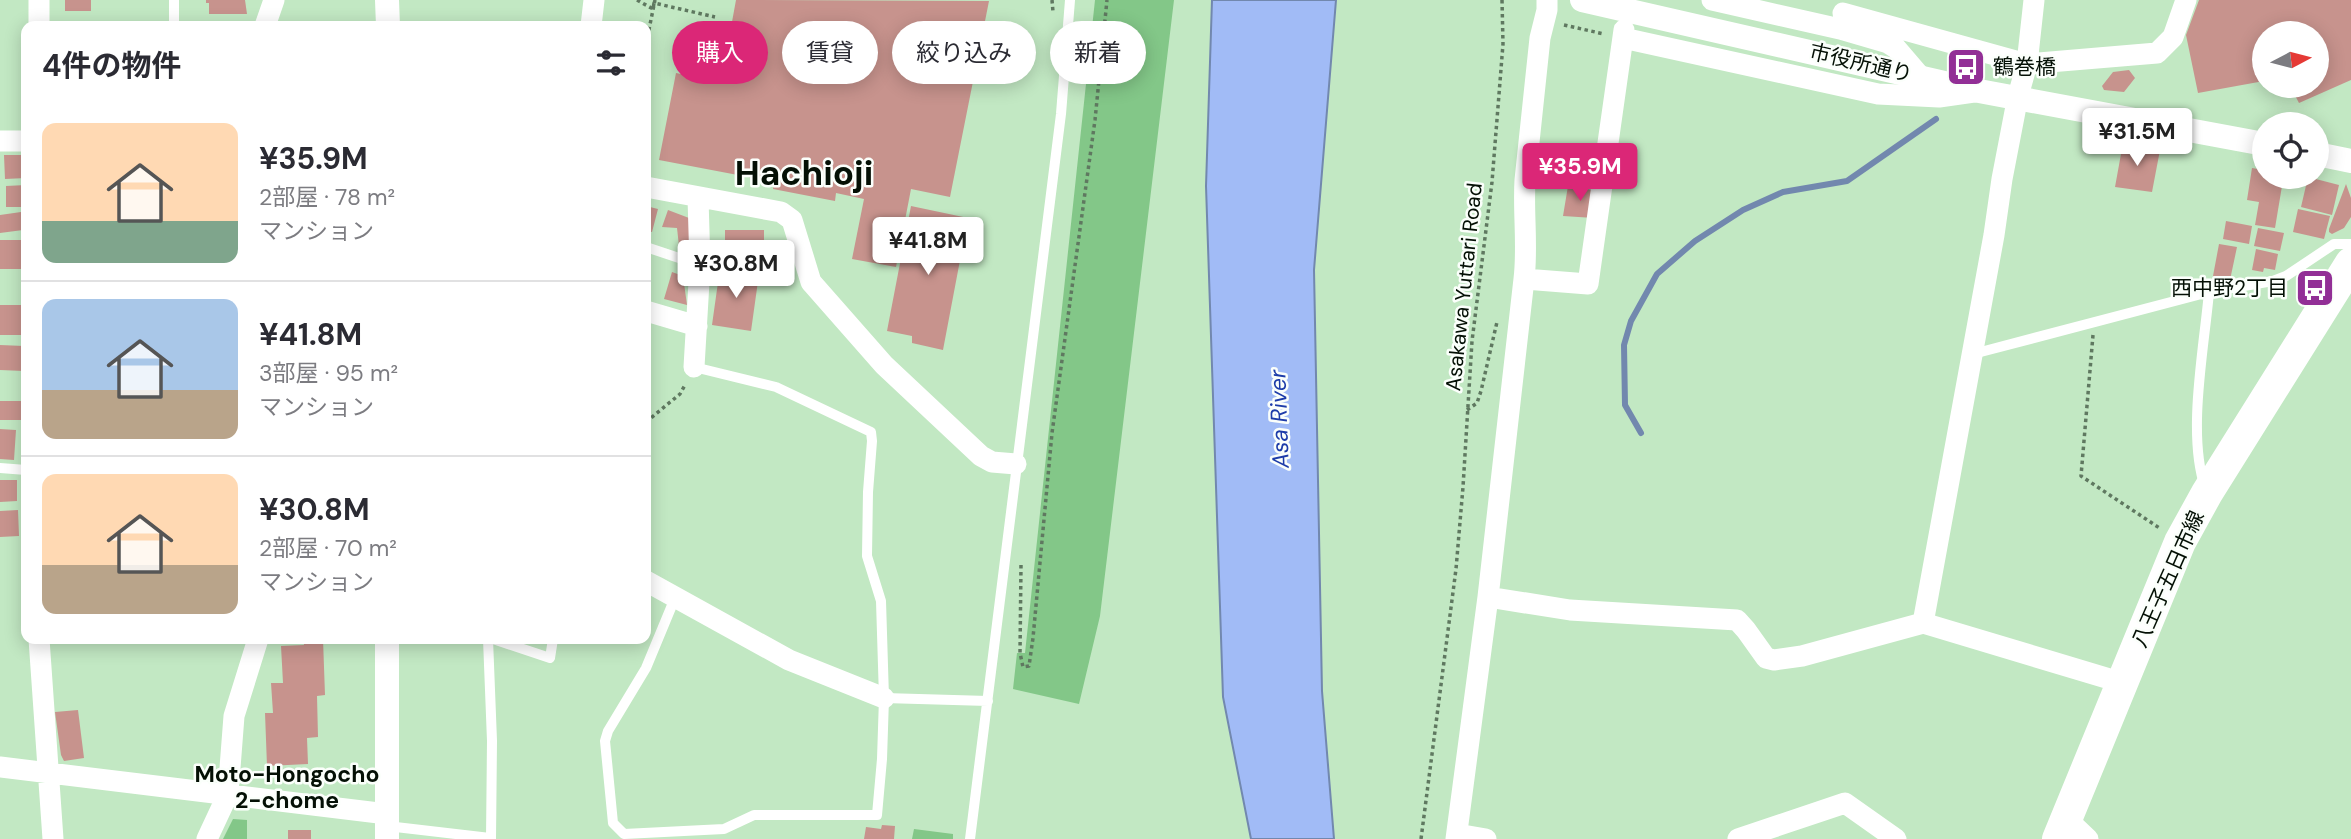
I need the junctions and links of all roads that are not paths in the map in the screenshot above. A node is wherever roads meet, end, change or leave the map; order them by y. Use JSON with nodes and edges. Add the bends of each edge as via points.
{"nodes":[{"id":1,"x":39,"y":0,"type":"edge"},
{"id":2,"x":174,"y":0,"type":"edge"},
{"id":3,"x":274,"y":0,"type":"edge"},
{"id":4,"x":387,"y":0,"type":"edge"},
{"id":5,"x":594,"y":0,"type":"edge"},
{"id":6,"x":1070,"y":0,"type":"edge"},
{"id":7,"x":1547,"y":0,"type":"edge"},
{"id":8,"x":1582,"y":0,"type":"edge"},
{"id":9,"x":1712,"y":0,"type":"edge"},
{"id":10,"x":2035,"y":0,"type":"edge"},
{"id":11,"x":2186,"y":0,"type":"edge"},
{"id":12,"x":1842,"y":14,"type":"edge"},
{"id":13,"x":38,"y":21,"type":"edge"},
{"id":14,"x":174,"y":21,"type":"edge"},
{"id":15,"x":267,"y":21,"type":"edge"},
{"id":16,"x":388,"y":21,"type":"edge"},
{"id":17,"x":592,"y":21,"type":"edge"},
{"id":18,"x":2026,"y":64,"type":"junction"},
{"id":19,"x":1920,"y":76,"type":"junction"},
{"id":20,"x":1979,"y":91,"type":"junction"},
{"id":21,"x":2018,"y":96,"type":"junction"},
{"id":22,"x":0,"y":141,"type":"edge"},
{"id":23,"x":21,"y":141,"type":"edge"},
{"id":24,"x":2252,"y":142,"type":"edge"},
{"id":25,"x":2329,"y":156,"type":"edge"},
{"id":26,"x":2351,"y":161,"type":"edge"},
{"id":27,"x":651,"y":188,"type":"edge"},
{"id":28,"x":698,"y":198,"type":"junction"},
{"id":29,"x":2351,"y":244,"type":"edge"},
{"id":30,"x":651,"y":249,"type":"edge"},
{"id":31,"x":2351,"y":263,"type":"edge"},
{"id":32,"x":700,"y":265,"type":"junction"},
{"id":33,"x":1524,"y":279,"type":"junction"},
{"id":34,"x":2209,"y":292,"type":"junction"},
{"id":35,"x":651,"y":313,"type":"edge"},
{"id":36,"x":697,"y":326,"type":"junction"},
{"id":37,"x":1973,"y":354,"type":"junction"},
{"id":38,"x":694,"y":368,"type":"joint"},
{"id":39,"x":1016,"y":464,"type":"junction"},
{"id":40,"x":0,"y":468,"type":"edge"},
{"id":41,"x":21,"y":470,"type":"edge"},
{"id":42,"x":2207,"y":493,"type":"junction"},
{"id":43,"x":651,"y":584,"type":"edge"},
{"id":44,"x":1488,"y":597,"type":"junction"},
{"id":45,"x":676,"y":598,"type":"junction"},
{"id":46,"x":1923,"y":623,"type":"junction"},
{"id":47,"x":39,"y":644,"type":"edge"},
{"id":48,"x":256,"y":644,"type":"edge"},
{"id":49,"x":387,"y":644,"type":"edge"},
{"id":50,"x":490,"y":644,"type":"edge"},
{"id":51,"x":506,"y":644,"type":"edge"},
{"id":52,"x":552,"y":644,"type":"edge"},
{"id":53,"x":2123,"y":683,"type":"junction"},
{"id":54,"x":884,"y":698,"type":"junction"},
{"id":55,"x":988,"y":701,"type":"junction"},
{"id":56,"x":0,"y":767,"type":"edge"},
{"id":57,"x":48,"y":773,"type":"junction"},
{"id":58,"x":228,"y":794,"type":"junction"},
{"id":59,"x":387,"y":826,"type":"edge"},
{"id":60,"x":2071,"y":832,"type":"edge"},
{"id":61,"x":1457,"y":837,"type":"edge"},
{"id":62,"x":491,"y":838,"type":"edge"},
{"id":63,"x":53,"y":839,"type":"edge"},
{"id":64,"x":207,"y":839,"type":"edge"},
{"id":65,"x":970,"y":839,"type":"edge"},
{"id":66,"x":1486,"y":839,"type":"edge"},
{"id":67,"x":1738,"y":839,"type":"edge"},
{"id":68,"x":1896,"y":839,"type":"edge"}],
"edges":[{"from":1,"to":13,"type":"street"},
{"from":2,"to":14,"type":"lane"},
{"from":3,"to":15,"type":"street"},
{"from":4,"to":16,"type":"street"},
{"from":5,"to":17,"type":"street"},
{"from":6,"to":39,"type":"lane","via":[[1061,114]]},
{"from":7,"to":33,"type":"street","via":[[1525,180]]},
{"from":8,"to":19,"type":"street","name":"市役所通り"},
{"from":9,"to":12,"type":"street"},
{"from":10,"to":18,"type":"street"},
{"from":11,"to":18,"type":"street","via":[[2173,37],[2157,53]]},
{"from":12,"to":18,"type":"street"},
{"from":12,"to":19,"type":"street","via":[[1896,48]]},
{"from":18,"to":21,"type":"street"},
{"from":19,"to":20,"type":"street","name":"市役所通り"},
{"from":20,"to":21,"type":"street","name":"市役所通り"},
{"from":20,"to":33,"type":"street","via":[[1939,97],[1878,94],[1618,34],[1588,284]]},
{"from":21,"to":24,"type":"street","name":"市役所通り"},
{"from":21,"to":37,"type":"street"},
{"from":22,"to":23,"type":"street"},
{"from":25,"to":26,"type":"street"},
{"from":27,"to":28,"type":"street"},
{"from":28,"to":32,"type":"street"},
{"from":28,"to":39,"type":"street","via":[[781,212],[792,220],[811,282],[855,334],[981,456]]},
{"from":29,"to":34,"type":"lane","via":[[2334,244],[2273,281]]},
{"from":30,"to":32,"type":"lane"},
{"from":31,"to":42,"type":"main road","name":"八王子五日市線"},
{"from":32,"to":36,"type":"street"},
{"from":33,"to":44,"type":"street"},
{"from":34,"to":37,"type":"lane"},
{"from":34,"to":42,"type":"lane","via":[[2197,423],[2199,470]]},
{"from":35,"to":36,"type":"street"},
{"from":36,"to":38,"type":"street"},
{"from":37,"to":46,"type":"street"},
{"from":38,"to":54,"type":"lane","via":[[776,387],[871,432],[867,556],[881,601]]},
{"from":39,"to":55,"type":"lane"},
{"from":40,"to":41,"type":"lane"},
{"from":42,"to":53,"type":"main road","name":"八王子五日市線","via":[[2180,541]]},
{"from":43,"to":45,"type":"street"},
{"from":44,"to":46,"type":"street","via":[[1570,610],[1737,621],[1766,658],[1774,660]]},
{"from":44,"to":61,"type":"street"},
{"from":45,"to":54,"type":"street","via":[[789,660]]},
{"from":45,"to":54,"type":"lane","via":[[646,668],[605,741],[613,823],[624,834],[724,829],[754,815],[877,815]]},
{"from":46,"to":53,"type":"street"},
{"from":47,"to":57,"type":"street"},
{"from":48,"to":58,"type":"street","via":[[234,716]]},
{"from":49,"to":59,"type":"street"},
{"from":50,"to":62,"type":"lane"},
{"from":51,"to":52,"type":"lane","via":[[550,658]]},
{"from":53,"to":60,"type":"main road","name":"八王子五日市線"},
{"from":54,"to":55,"type":"lane"},
{"from":55,"to":65,"type":"lane"},
{"from":56,"to":57,"type":"street"},
{"from":57,"to":58,"type":"street"},
{"from":57,"to":63,"type":"street"},
{"from":58,"to":59,"type":"street"},
{"from":58,"to":64,"type":"street"},
{"from":59,"to":62,"type":"lane"},
{"from":61,"to":66,"type":"street"},
{"from":67,"to":68,"type":"street","via":[[1845,803]]}]}
